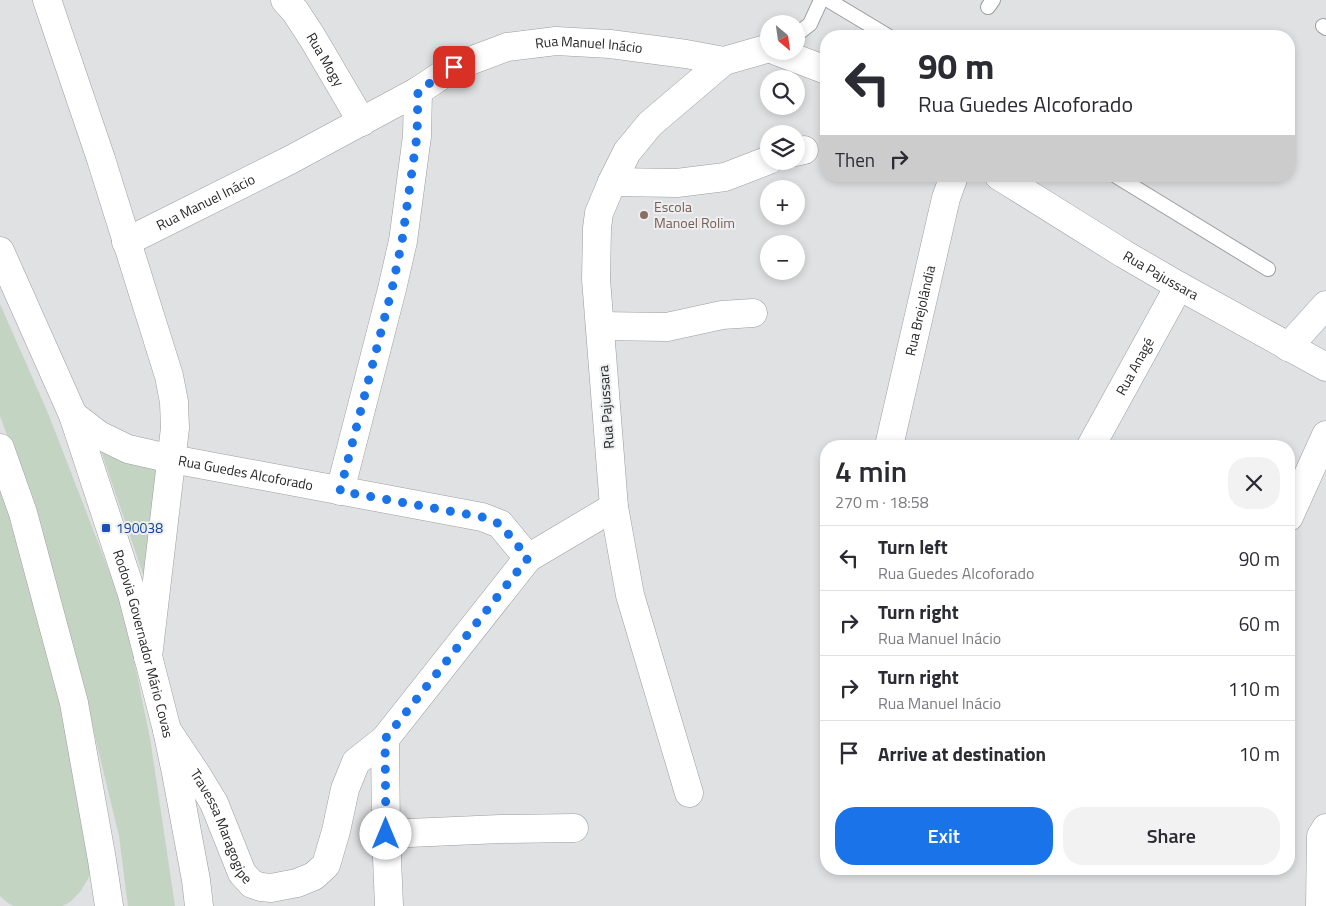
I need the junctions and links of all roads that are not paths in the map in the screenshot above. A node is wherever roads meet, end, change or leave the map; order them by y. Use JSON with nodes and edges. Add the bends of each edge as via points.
{"nodes":[{"id":1,"x":47,"y":0,"type":"edge"},
{"id":2,"x":285,"y":0,"type":"edge"},
{"id":3,"x":821,"y":0,"type":"edge"},
{"id":4,"x":828,"y":0,"type":"edge"},
{"id":5,"x":805,"y":28,"type":"edge"},
{"id":6,"x":878,"y":30,"type":"edge"},
{"id":7,"x":760,"y":51,"type":"edge"},
{"id":8,"x":800,"y":60,"type":"edge"},
{"id":9,"x":724,"y":61,"type":"junction"},
{"id":10,"x":820,"y":68,"type":"edge"},
{"id":11,"x":418,"y":91,"type":"junction"},
{"id":12,"x":362,"y":122,"type":"junction"},
{"id":13,"x":760,"y":163,"type":"edge"},
{"id":14,"x":612,"y":182,"type":"junction"},
{"id":15,"x":952,"y":182,"type":"edge"},
{"id":16,"x":1009,"y":182,"type":"edge"},
{"id":17,"x":1126,"y":182,"type":"edge"},
{"id":18,"x":126,"y":242,"type":"junction"},
{"id":19,"x":0,"y":251,"type":"edge"},
{"id":20,"x":1268,"y":269,"type":"dead end"},
{"id":21,"x":1179,"y":286,"type":"junction"},
{"id":22,"x":1326,"y":304,"type":"edge"},
{"id":23,"x":753,"y":313,"type":"dead end"},
{"id":24,"x":600,"y":326,"type":"junction"},
{"id":25,"x":1288,"y":347,"type":"junction"},
{"id":26,"x":1326,"y":367,"type":"edge"},
{"id":27,"x":74,"y":415,"type":"junction"},
{"id":28,"x":1326,"y":435,"type":"edge"},
{"id":29,"x":890,"y":440,"type":"edge"},
{"id":30,"x":1095,"y":440,"type":"edge"},
{"id":31,"x":0,"y":448,"type":"edge"},
{"id":32,"x":172,"y":459,"type":"junction"},
{"id":33,"x":340,"y":491,"type":"junction"},
{"id":34,"x":1295,"y":504,"type":"edge"},
{"id":35,"x":614,"y":507,"type":"junction"},
{"id":36,"x":528,"y":558,"type":"junction"},
{"id":37,"x":148,"y":658,"type":"junction"},
{"id":38,"x":166,"y":730,"type":"junction"},
{"id":39,"x":385,"y":739,"type":"junction"},
{"id":40,"x":689,"y":793,"type":"dead end"},
{"id":41,"x":574,"y":828,"type":"dead end"},
{"id":42,"x":1326,"y":828,"type":"edge"},
{"id":43,"x":386,"y":834,"type":"junction"},
{"id":44,"x":102,"y":860,"type":"junction"},
{"id":45,"x":1322,"y":889,"type":"edge"},
{"id":46,"x":272,"y":897,"type":"edge"},
{"id":47,"x":86,"y":906,"type":"edge"},
{"id":48,"x":109,"y":906,"type":"edge"},
{"id":49,"x":199,"y":906,"type":"edge"},
{"id":50,"x":389,"y":906,"type":"edge"}],
"edges":[{"from":1,"to":18,"type":"main road"},
{"from":2,"to":12,"type":"main road","name":"Rua Mogy","via":[[312,37]]},
{"from":3,"to":5,"type":"lane","via":[[810,24]]},
{"from":4,"to":6,"type":"lane"},
{"from":7,"to":9,"type":"main road","name":"Rua Manuel Inácio"},
{"from":8,"to":10,"type":"main road"},
{"from":9,"to":11,"type":"main road","name":"Rua Manuel Inácio","via":[[556,41],[507,47],[454,67]]},
{"from":9,"to":14,"type":"main road","name":"Rua Pajussara","via":[[650,124],[627,152]]},
{"from":11,"to":12,"type":"main road","name":"Rua Manuel Inácio"},
{"from":11,"to":33,"type":"main road","via":[[417,136],[402,241]]},
{"from":12,"to":18,"type":"main road","name":"Rua Manuel Inácio"},
{"from":13,"to":14,"type":"main road","via":[[726,176],[678,183]]},
{"from":14,"to":24,"type":"main road","name":"Rua Pajussara","via":[[599,213],[597,228],[596,278]]},
{"from":15,"to":29,"type":"main road","name":"Rua Brejolândia"},
{"from":16,"to":21,"type":"main road","name":"Rua Pajussara"},
{"from":17,"to":20,"type":"lane"},
{"from":18,"to":32,"type":"main road","via":[[169,376],[175,428]]},
{"from":19,"to":27,"type":"main road","name":"Rodovia Governador Mário Covas"},
{"from":21,"to":25,"type":"main road","name":"Rua Pajussara"},
{"from":21,"to":30,"type":"main road","name":"Rua Anagé"},
{"from":22,"to":25,"type":"main road"},
{"from":23,"to":24,"type":"main road","via":[[667,326]]},
{"from":24,"to":35,"type":"main road","name":"Rua Pajussara"},
{"from":25,"to":26,"type":"main road","name":"Rua Pajussara"},
{"from":27,"to":32,"type":"main road","name":"Rua Guedes Alcoforado","via":[[99,435],[128,449]]},
{"from":27,"to":37,"type":"main road","name":"Rodovia Governador Mário Covas","via":[[121,557]]},
{"from":28,"to":34,"type":"main road"},
{"from":31,"to":44,"type":"main road","via":[[23,513],[74,704]]},
{"from":32,"to":33,"type":"main road","name":"Rua Guedes Alcoforado"},
{"from":32,"to":37,"type":"main road"},
{"from":33,"to":36,"type":"main road","name":"Rua Guedes Alcoforado","via":[[482,517],[500,524]]},
{"from":35,"to":36,"type":"main road"},
{"from":35,"to":40,"type":"main road","name":"Rua Pajussara","via":[[630,595]]},
{"from":36,"to":39,"type":"main road","name":"Travessa Maragogipe"},
{"from":37,"to":38,"type":"main road","name":"Rodovia Governador Mário Covas"},
{"from":38,"to":46,"type":"main road","name":"Travessa Maragogipe","via":[[214,803],[242,873]]},
{"from":38,"to":49,"type":"main road","name":"Rodovia Governador Mário Covas"},
{"from":39,"to":43,"type":"main road"},
{"from":39,"to":46,"type":"main road","name":"Travessa Maragogipe","via":[[356,762],[345,789],[326,865],[314,876]]},
{"from":41,"to":43,"type":"main road"},
{"from":42,"to":45,"type":"main road","via":[[1321,836]]},
{"from":43,"to":50,"type":"main road"},
{"from":44,"to":47,"type":"main road","via":[[100,879],[93,898]]},
{"from":44,"to":48,"type":"main road"}]}
